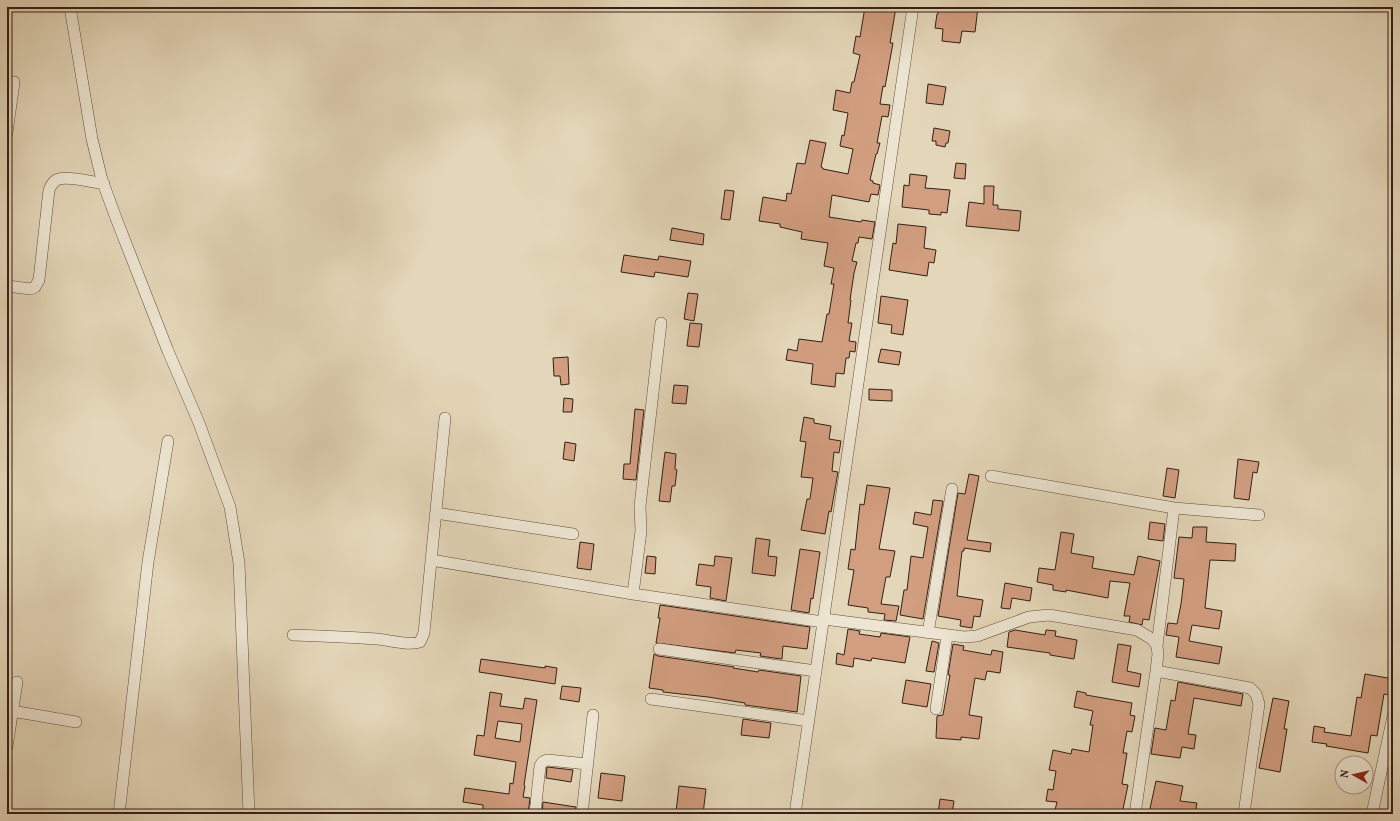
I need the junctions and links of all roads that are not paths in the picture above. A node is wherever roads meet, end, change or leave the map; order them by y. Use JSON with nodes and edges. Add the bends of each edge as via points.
{"nodes":[{"id":1,"x":70,"y":7,"type":"edge"},
{"id":2,"x":913,"y":7,"type":"edge"},
{"id":3,"x":14,"y":82,"type":"dead end"},
{"id":4,"x":7,"y":133,"type":"edge"},
{"id":5,"x":104,"y":184,"type":"junction"},
{"id":6,"x":7,"y":286,"type":"edge"},
{"id":7,"x":661,"y":323,"type":"dead end"},
{"id":8,"x":445,"y":418,"type":"dead end"},
{"id":9,"x":168,"y":440,"type":"dead end"},
{"id":10,"x":990,"y":476,"type":"dead end"},
{"id":11,"x":952,"y":489,"type":"dead end"},
{"id":12,"x":1174,"y":508,"type":"junction"},
{"id":13,"x":436,"y":513,"type":"junction"},
{"id":14,"x":1259,"y":515,"type":"dead end"},
{"id":15,"x":573,"y":534,"type":"dead end"},
{"id":16,"x":431,"y":560,"type":"junction"},
{"id":17,"x":633,"y":594,"type":"junction"},
{"id":18,"x":824,"y":621,"type":"junction"},
{"id":19,"x":928,"y":633,"type":"junction"},
{"id":20,"x":293,"y":635,"type":"dead end"},
{"id":21,"x":947,"y":636,"type":"junction"},
{"id":22,"x":1157,"y":646,"type":"junction"},
{"id":23,"x":659,"y":648,"type":"dead end"},
{"id":24,"x":816,"y":671,"type":"junction"},
{"id":25,"x":1156,"y":671,"type":"junction"},
{"id":26,"x":17,"y":682,"type":"dead end"},
{"id":27,"x":651,"y":699,"type":"dead end"},
{"id":28,"x":936,"y":709,"type":"dead end"},
{"id":29,"x":12,"y":711,"type":"junction"},
{"id":30,"x":593,"y":715,"type":"dead end"},
{"id":31,"x":1393,"y":716,"type":"edge"},
{"id":32,"x":810,"y":721,"type":"junction"},
{"id":33,"x":76,"y":722,"type":"dead end"},
{"id":34,"x":7,"y":747,"type":"edge"},
{"id":35,"x":587,"y":764,"type":"junction"},
{"id":36,"x":119,"y":814,"type":"edge"},
{"id":37,"x":249,"y":814,"type":"edge"},
{"id":38,"x":536,"y":814,"type":"edge"},
{"id":39,"x":582,"y":814,"type":"edge"},
{"id":40,"x":795,"y":814,"type":"edge"},
{"id":41,"x":1135,"y":814,"type":"edge"},
{"id":42,"x":1244,"y":814,"type":"edge"},
{"id":43,"x":1372,"y":814,"type":"edge"}],
"edges":[{"from":1,"to":5,"type":"street","via":[[92,139]]},
{"from":2,"to":18,"type":"street"},
{"from":3,"to":4,"type":"street"},
{"from":5,"to":6,"type":"street","via":[[66,178],[51,184],[39,280],[31,289]]},
{"from":5,"to":37,"type":"street","via":[[230,507],[239,564]]},
{"from":7,"to":17,"type":"street","via":[[640,506],[641,532]]},
{"from":8,"to":13,"type":"street"},
{"from":9,"to":36,"type":"street","via":[[148,562]]},
{"from":10,"to":12,"type":"street"},
{"from":11,"to":19,"type":"street"},
{"from":12,"to":14,"type":"street"},
{"from":12,"to":22,"type":"street"},
{"from":13,"to":15,"type":"street"},
{"from":13,"to":16,"type":"street"},
{"from":16,"to":17,"type":"street"},
{"from":16,"to":20,"type":"street","via":[[424,633],[420,642]]},
{"from":17,"to":18,"type":"street"},
{"from":18,"to":19,"type":"street"},
{"from":18,"to":24,"type":"street"},
{"from":19,"to":21,"type":"street"},
{"from":21,"to":22,"type":"street","via":[[977,636],[1029,617],[1049,615],[1136,630],[1152,639]]},
{"from":21,"to":28,"type":"street"},
{"from":22,"to":25,"type":"street"},
{"from":23,"to":24,"type":"street"},
{"from":24,"to":32,"type":"street"},
{"from":25,"to":41,"type":"street"},
{"from":25,"to":42,"type":"street","via":[[1250,688],[1256,694],[1259,704]]},
{"from":26,"to":29,"type":"street"},
{"from":27,"to":32,"type":"street"},
{"from":29,"to":33,"type":"street"},
{"from":29,"to":34,"type":"street"},
{"from":30,"to":35,"type":"street"},
{"from":31,"to":43,"type":"street"},
{"from":32,"to":40,"type":"street"},
{"from":35,"to":38,"type":"street","via":[[548,760],[541,763]]},
{"from":35,"to":39,"type":"street"}]}
